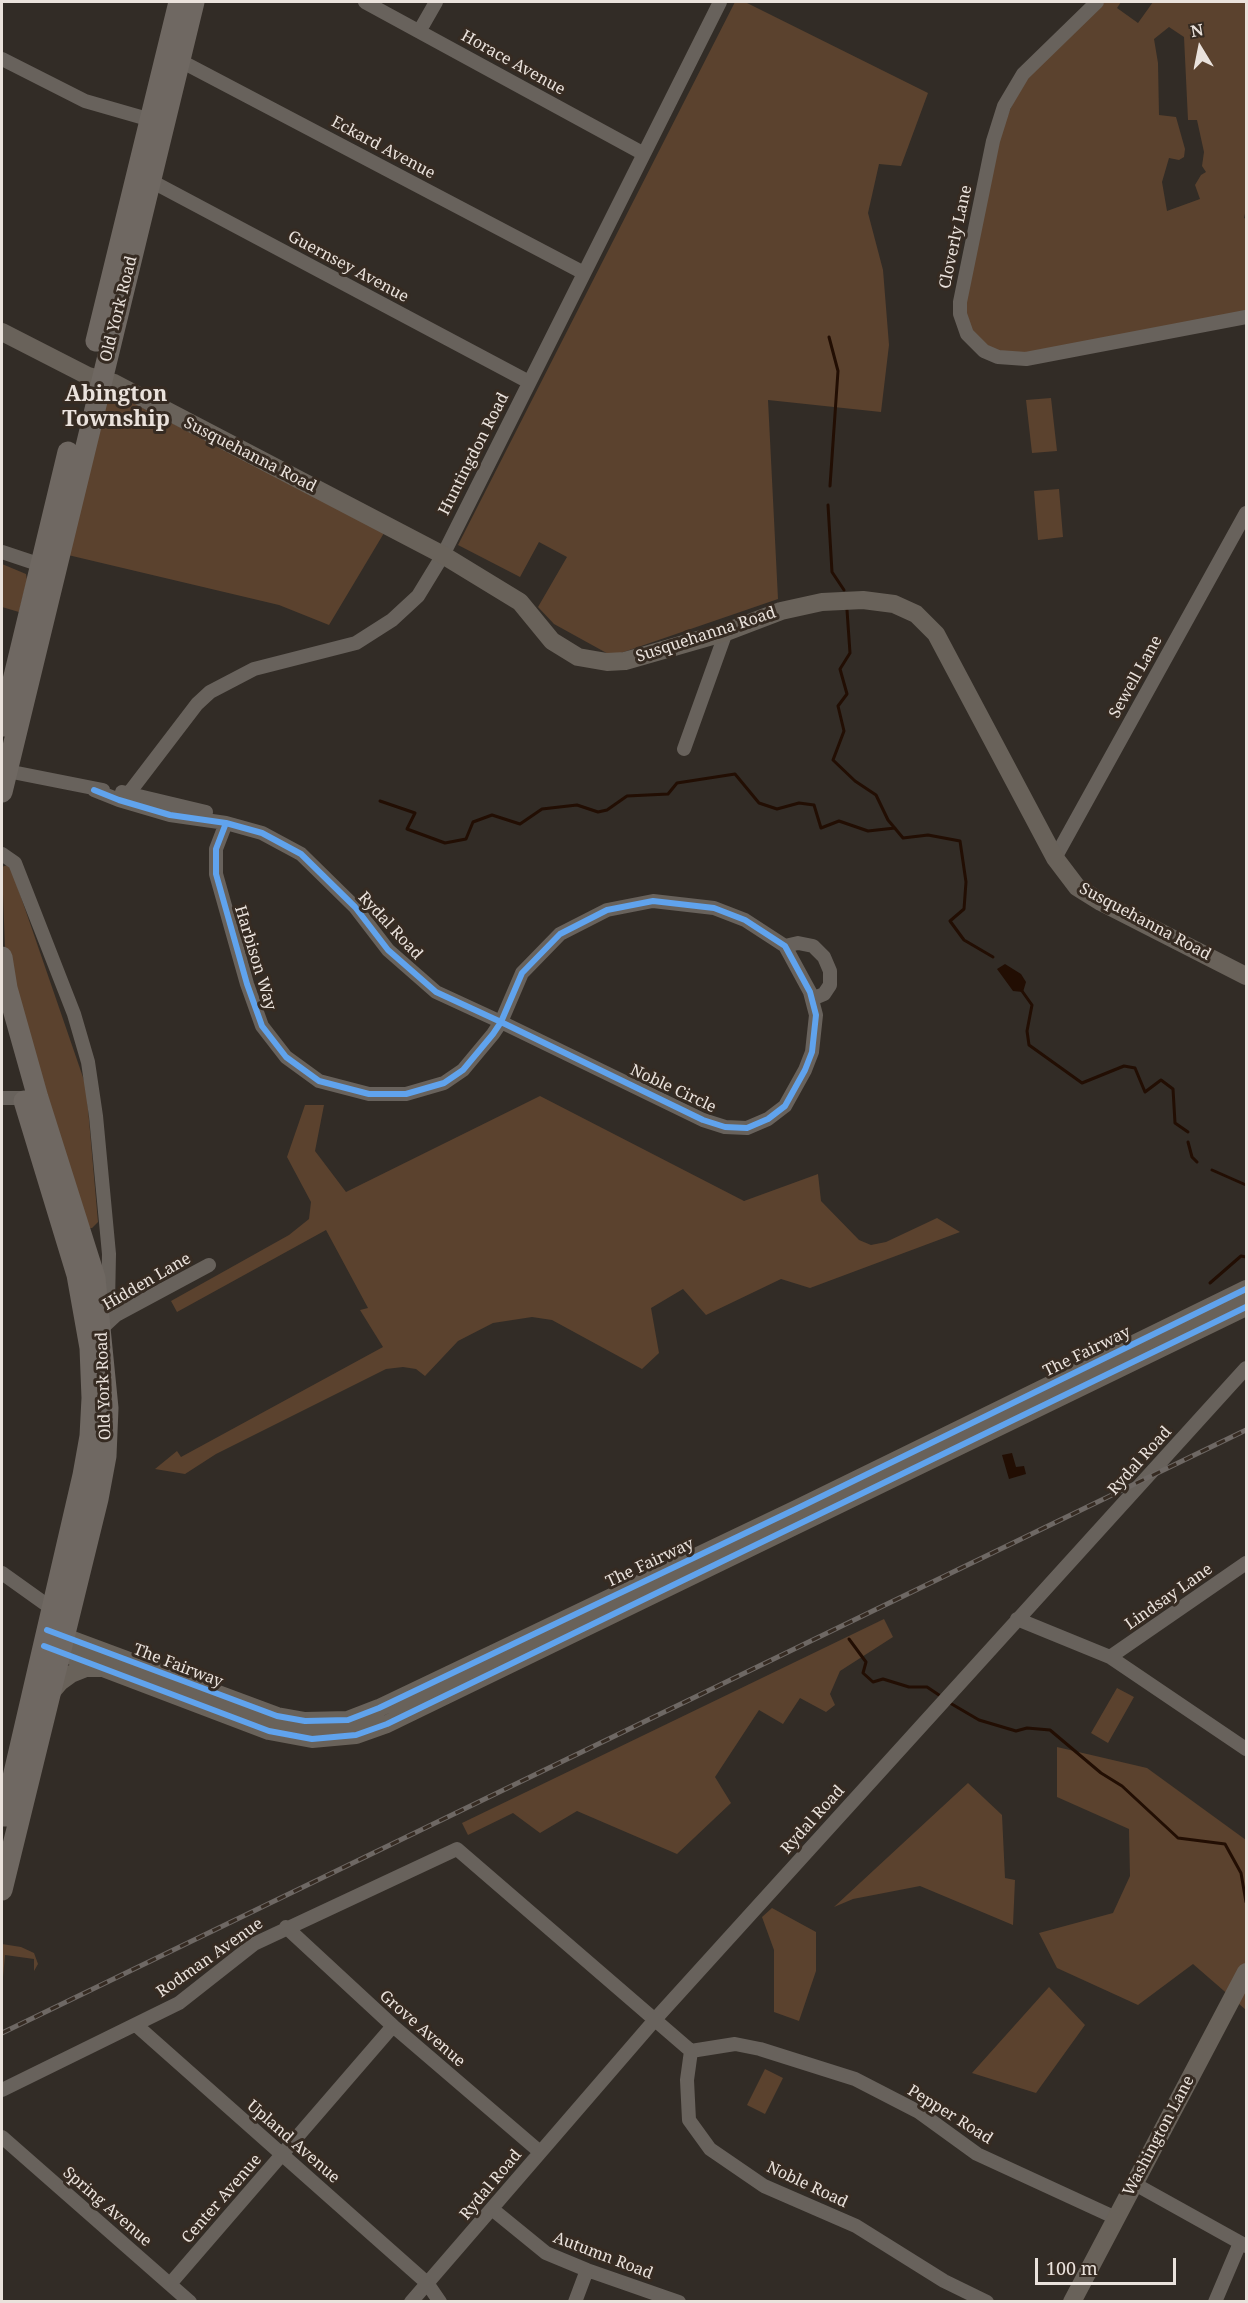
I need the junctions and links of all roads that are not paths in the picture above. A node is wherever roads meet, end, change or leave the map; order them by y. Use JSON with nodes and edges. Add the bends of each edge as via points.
{"nodes":[{"id":1,"x":180,"y":2,"type":"edge"},
{"id":2,"x":194,"y":2,"type":"edge"},
{"id":3,"x":365,"y":2,"type":"edge"},
{"id":4,"x":436,"y":2,"type":"edge"},
{"id":5,"x":720,"y":2,"type":"edge"},
{"id":6,"x":1097,"y":2,"type":"edge"},
{"id":7,"x":420,"y":30,"type":"junction"},
{"id":8,"x":2,"y":58,"type":"edge"},
{"id":9,"x":174,"y":58,"type":"junction"},
{"id":10,"x":158,"y":122,"type":"junction"},
{"id":11,"x":644,"y":154,"type":"junction"},
{"id":12,"x":151,"y":181,"type":"junction"},
{"id":13,"x":582,"y":272,"type":"junction"},
{"id":14,"x":1246,"y":317,"type":"edge"},
{"id":15,"x":2,"y":332,"type":"edge"},
{"id":16,"x":94,"y":378,"type":"junction"},
{"id":17,"x":529,"y":382,"type":"junction"},
{"id":18,"x":1246,"y":513,"type":"edge"},
{"id":19,"x":2,"y":552,"type":"edge"},
{"id":20,"x":442,"y":555,"type":"junction"},
{"id":21,"x":48,"y":567,"type":"junction"},
{"id":22,"x":726,"y":632,"type":"junction"},
{"id":23,"x":2,"y":726,"type":"edge"},
{"id":24,"x":684,"y":749,"type":"dead end"},
{"id":25,"x":4,"y":771,"type":"edge"},
{"id":26,"x":94,"y":790,"type":"junction"},
{"id":27,"x":2,"y":792,"type":"edge"},
{"id":28,"x":129,"y":793,"type":"junction"},
{"id":29,"x":158,"y":806,"type":"junction"},
{"id":30,"x":226,"y":823,"type":"junction"},
{"id":31,"x":2,"y":854,"type":"edge"},
{"id":32,"x":1055,"y":858,"type":"junction"},
{"id":33,"x":785,"y":946,"type":"junction"},
{"id":34,"x":2,"y":957,"type":"edge"},
{"id":35,"x":1246,"y":976,"type":"edge"},
{"id":36,"x":4,"y":989,"type":"edge"},
{"id":37,"x":812,"y":999,"type":"junction"},
{"id":38,"x":501,"y":1022,"type":"junction"},
{"id":39,"x":2,"y":1023,"type":"edge"},
{"id":40,"x":21,"y":1098,"type":"edge"},
{"id":41,"x":209,"y":1265,"type":"dead end"},
{"id":42,"x":1246,"y":1289,"type":"edge"},
{"id":43,"x":1246,"y":1307,"type":"edge"},
{"id":44,"x":102,"y":1328,"type":"junction"},
{"id":45,"x":1174,"y":1334,"type":"junction"},
{"id":46,"x":1246,"y":1368,"type":"edge"},
{"id":47,"x":1246,"y":1563,"type":"edge"},
{"id":48,"x":2,"y":1573,"type":"edge"},
{"id":49,"x":1017,"y":1619,"type":"junction"},
{"id":50,"x":56,"y":1632,"type":"junction"},
{"id":51,"x":1110,"y":1657,"type":"junction"},
{"id":52,"x":113,"y":1670,"type":"junction"},
{"id":53,"x":49,"y":1695,"type":"junction"},
{"id":54,"x":415,"y":1701,"type":"junction"},
{"id":55,"x":1246,"y":1749,"type":"edge"},
{"id":56,"x":2,"y":1828,"type":"edge"},
{"id":57,"x":2,"y":1890,"type":"edge"},
{"id":58,"x":286,"y":1927,"type":"junction"},
{"id":59,"x":1246,"y":1972,"type":"edge"},
{"id":60,"x":654,"y":2021,"type":"junction"},
{"id":61,"x":136,"y":2025,"type":"junction"},
{"id":62,"x":393,"y":2026,"type":"junction"},
{"id":63,"x":691,"y":2051,"type":"junction"},
{"id":64,"x":2,"y":2090,"type":"edge"},
{"id":65,"x":2,"y":2137,"type":"edge"},
{"id":66,"x":540,"y":2152,"type":"junction"},
{"id":67,"x":282,"y":2154,"type":"junction"},
{"id":68,"x":1133,"y":2183,"type":"junction"},
{"id":69,"x":492,"y":2210,"type":"junction"},
{"id":70,"x":1116,"y":2218,"type":"junction"},
{"id":71,"x":1243,"y":2245,"type":"edge"},
{"id":72,"x":587,"y":2271,"type":"junction"},
{"id":73,"x":427,"y":2283,"type":"junction"},
{"id":74,"x":170,"y":2284,"type":"junction"},
{"id":75,"x":190,"y":2301,"type":"edge"},
{"id":76,"x":411,"y":2301,"type":"edge"},
{"id":77,"x":440,"y":2301,"type":"edge"},
{"id":78,"x":575,"y":2301,"type":"edge"},
{"id":79,"x":679,"y":2301,"type":"edge"},
{"id":80,"x":987,"y":2301,"type":"edge"},
{"id":81,"x":1072,"y":2301,"type":"edge"},
{"id":82,"x":1215,"y":2301,"type":"edge"}],
"edges":[{"from":1,"to":9,"type":"highway","name":"Old York Road"},
{"from":2,"to":9,"type":"highway","name":"Old York Road"},
{"from":3,"to":7,"type":"street","name":"Horace Avenue"},
{"from":4,"to":7,"type":"street"},
{"from":5,"to":11,"type":"street","name":"Huntingdon Road"},
{"from":6,"to":14,"type":"street","name":"Cloverly Lane","via":[[1023,74],[1004,106],[993,141],[960,302],[967,334],[984,351],[998,357],[1026,359]]},
{"from":7,"to":11,"type":"street","name":"Horace Avenue"},
{"from":8,"to":10,"type":"street","via":[[85,101]]},
{"from":9,"to":10,"type":"highway","name":"Old York Road"},
{"from":9,"to":13,"type":"street","name":"Eckard Avenue"},
{"from":10,"to":12,"type":"highway","name":"Old York Road"},
{"from":10,"to":16,"type":"highway","name":"Old York Road"},
{"from":11,"to":13,"type":"street","name":"Huntingdon Road"},
{"from":12,"to":16,"type":"highway","name":"Old York Road"},
{"from":12,"to":17,"type":"street","name":"Guernsey Avenue"},
{"from":13,"to":17,"type":"street","name":"Huntingdon Road"},
{"from":15,"to":16,"type":"main road","name":"Susquehanna Road"},
{"from":16,"to":20,"type":"main road","name":"Susquehanna Road","via":[[114,383]]},
{"from":16,"to":21,"type":"highway","name":"Old York Road"},
{"from":17,"to":20,"type":"street","name":"Huntingdon Road"},
{"from":18,"to":32,"type":"street","name":"Sewell Lane"},
{"from":19,"to":21,"type":"street"},
{"from":20,"to":22,"type":"main road","name":"Susquehanna Road","via":[[520,602],[552,641],[591,661],[625,661]]},
{"from":20,"to":28,"type":"street","name":"Huntingdon Road","via":[[418,596],[392,620],[356,643],[254,669],[210,692]]},
{"from":21,"to":23,"type":"highway","name":"Old York Road"},
{"from":21,"to":25,"type":"highway","name":"Old York Road"},
{"from":22,"to":24,"type":"street"},
{"from":22,"to":32,"type":"main road","name":"Susquehanna Road","via":[[781,611],[822,602],[863,600],[894,604],[916,614],[928,623],[943,646]]},
{"from":25,"to":26,"type":"street","name":"Rydal Road"},
{"from":25,"to":27,"type":"highway","name":"Old York Road"},
{"from":26,"to":28,"type":"street","name":"Rydal Road"},
{"from":26,"to":29,"type":"street","name":"Rydal Road"},
{"from":28,"to":29,"type":"street","name":"Rydal Road"},
{"from":29,"to":30,"type":"street","name":"Rydal Road","via":[[210,813]]},
{"from":30,"to":38,"type":"street","name":"Rydal Road","via":[[262,833],[301,854],[355,907],[388,950],[436,992]]},
{"from":30,"to":38,"type":"street","name":"Harbison Way","via":[[216,849],[216,874],[262,1026],[286,1057],[319,1081],[369,1094],[406,1094],[444,1083],[463,1070]]},
{"from":31,"to":44,"type":"street","via":[[15,863],[74,1014],[87,1062],[109,1254],[108,1303]]},
{"from":32,"to":35,"type":"main road","name":"Susquehanna Road","via":[[1087,895]]},
{"from":33,"to":37,"type":"street","name":"Noble Circle"},
{"from":33,"to":37,"type":"street","via":[[813,946],[824,957],[830,985],[824,994]]},
{"from":33,"to":38,"type":"street","name":"Noble Circle","via":[[745,920],[714,908],[653,901],[632,903],[585,919],[560,934],[522,973]]},
{"from":34,"to":36,"type":"highway","name":"Old York Road"},
{"from":36,"to":40,"type":"highway","name":"Old York Road"},
{"from":37,"to":38,"type":"street","name":"Noble Circle","via":[[816,1015],[814,1036],[805,1070],[785,1106],[747,1128],[703,1120]]},
{"from":39,"to":40,"type":"highway","name":"Old York Road"},
{"from":40,"to":44,"type":"highway","name":"Old York Road","via":[[95,1278]]},
{"from":40,"to":50,"type":"highway","name":"Old York Road","via":[[77,1275],[91,1354],[90,1436]]},
{"from":41,"to":44,"type":"street","name":"Hidden Lane","via":[[116,1315]]},
{"from":42,"to":45,"type":"main road","name":"The Fairway"},
{"from":43,"to":45,"type":"main road","name":"The Fairway"},
{"from":44,"to":50,"type":"highway","name":"Old York Road","via":[[108,1408],[106,1456]]},
{"from":45,"to":54,"type":"main road","name":"The Fairway"},
{"from":46,"to":49,"type":"street","name":"Rydal Road"},
{"from":47,"to":51,"type":"street","name":"Lindsay Lane"},
{"from":48,"to":50,"type":"street"},
{"from":49,"to":51,"type":"street"},
{"from":49,"to":60,"type":"street","name":"Rydal Road"},
{"from":50,"to":52,"type":"main road","name":"The Fairway"},
{"from":50,"to":53,"type":"highway","name":"Old York Road"},
{"from":50,"to":54,"type":"main road","name":"The Fairway","via":[[233,1702],[297,1720],[348,1720]]},
{"from":50,"to":56,"type":"highway","name":"Old York Road"},
{"from":51,"to":55,"type":"street"},
{"from":52,"to":53,"type":"main road","via":[[79,1670]]},
{"from":52,"to":54,"type":"main road","name":"The Fairway","via":[[243,1721],[297,1737],[356,1735]]},
{"from":53,"to":57,"type":"highway","name":"Old York Road"},
{"from":58,"to":60,"type":"street","name":"Rodman Avenue","via":[[457,1849]]},
{"from":58,"to":61,"type":"street","name":"Rodman Avenue","via":[[254,1944],[179,2003]]},
{"from":58,"to":62,"type":"street","name":"Grove Avenue"},
{"from":59,"to":68,"type":"main road","name":"Washington Lane"},
{"from":60,"to":63,"type":"street"},
{"from":60,"to":66,"type":"street","name":"Rydal Road"},
{"from":61,"to":64,"type":"street","name":"Rodman Avenue"},
{"from":61,"to":67,"type":"street","name":"Upland Avenue"},
{"from":62,"to":66,"type":"street","name":"Grove Avenue"},
{"from":62,"to":67,"type":"street","name":"Center Avenue"},
{"from":63,"to":70,"type":"street","name":"Pepper Road","via":[[735,2044],[855,2079],[919,2112],[977,2154]]},
{"from":63,"to":80,"type":"street","name":"Noble Road","via":[[687,2080],[690,2120],[710,2149],[764,2186],[856,2226],[944,2281]]},
{"from":65,"to":74,"type":"street","name":"Spring Avenue"},
{"from":66,"to":69,"type":"street","name":"Rydal Road"},
{"from":67,"to":73,"type":"street","name":"Upland Avenue"},
{"from":67,"to":74,"type":"street","name":"Center Avenue"},
{"from":68,"to":70,"type":"main road","name":"Washington Lane"},
{"from":68,"to":71,"type":"street"},
{"from":69,"to":72,"type":"street","name":"Autumn Road","via":[[546,2253]]},
{"from":69,"to":73,"type":"street","name":"Rydal Road"},
{"from":70,"to":81,"type":"main road","name":"Washington Lane"},
{"from":71,"to":82,"type":"street"},
{"from":72,"to":78,"type":"street"},
{"from":72,"to":79,"type":"street","name":"Autumn Road"},
{"from":73,"to":76,"type":"street","name":"Rydal Road"},
{"from":73,"to":77,"type":"street","name":"Upland Avenue"},
{"from":74,"to":75,"type":"street","name":"Spring Avenue"}]}
